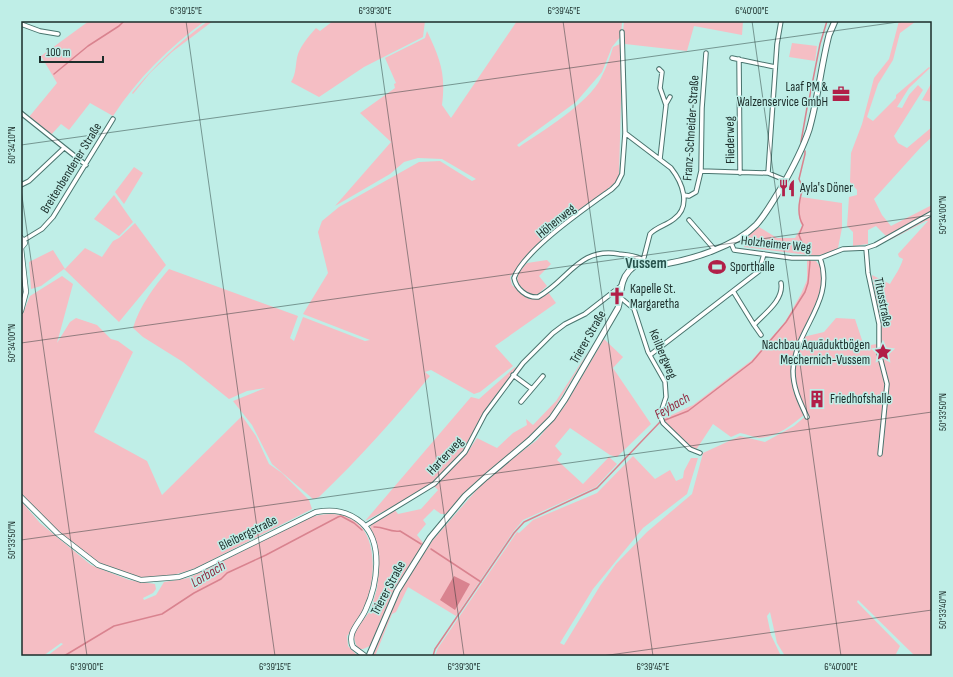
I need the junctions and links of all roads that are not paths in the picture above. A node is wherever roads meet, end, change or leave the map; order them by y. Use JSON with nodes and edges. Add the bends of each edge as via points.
{"nodes":[{"id":1,"x":781,"y":21,"type":"edge"},
{"id":2,"x":835,"y":21,"type":"edge"},
{"id":3,"x":21,"y":24,"type":"edge"},
{"id":4,"x":622,"y":32,"type":"dead end"},
{"id":5,"x":58,"y":34,"type":"dead end"},
{"id":6,"x":706,"y":53,"type":"dead end"},
{"id":7,"x":732,"y":58,"type":"dead end"},
{"id":8,"x":739,"y":59,"type":"junction"},
{"id":9,"x":775,"y":67,"type":"junction"},
{"id":10,"x":659,"y":69,"type":"dead end"},
{"id":11,"x":670,"y":97,"type":"dead end"},
{"id":12,"x":666,"y":105,"type":"junction"},
{"id":13,"x":21,"y":113,"type":"edge"},
{"id":14,"x":113,"y":119,"type":"dead end"},
{"id":15,"x":624,"y":132,"type":"junction"},
{"id":16,"x":64,"y":148,"type":"junction"},
{"id":17,"x":660,"y":159,"type":"junction"},
{"id":18,"x":86,"y":165,"type":"junction"},
{"id":19,"x":701,"y":171,"type":"junction"},
{"id":20,"x":740,"y":173,"type":"junction"},
{"id":21,"x":768,"y":173,"type":"junction"},
{"id":22,"x":785,"y":180,"type":"junction"},
{"id":23,"x":21,"y":185,"type":"edge"},
{"id":24,"x":684,"y":195,"type":"junction"},
{"id":25,"x":932,"y":213,"type":"edge"},
{"id":26,"x":689,"y":220,"type":"dead end"},
{"id":27,"x":22,"y":239,"type":"edge"},
{"id":28,"x":731,"y":243,"type":"junction"},
{"id":29,"x":21,"y":248,"type":"edge"},
{"id":30,"x":866,"y":248,"type":"junction"},
{"id":31,"x":716,"y":250,"type":"junction"},
{"id":32,"x":764,"y":254,"type":"junction"},
{"id":33,"x":820,"y":258,"type":"junction"},
{"id":34,"x":643,"y":261,"type":"junction"},
{"id":35,"x":781,"y":283,"type":"dead end"},
{"id":36,"x":621,"y":286,"type":"junction"},
{"id":37,"x":733,"y":291,"type":"junction"},
{"id":38,"x":621,"y":298,"type":"junction"},
{"id":39,"x":21,"y":311,"type":"edge"},
{"id":40,"x":754,"y":325,"type":"junction"},
{"id":41,"x":760,"y":335,"type":"dead end"},
{"id":42,"x":650,"y":355,"type":"junction"},
{"id":43,"x":513,"y":375,"type":"junction"},
{"id":44,"x":543,"y":376,"type":"dead end"},
{"id":45,"x":532,"y":389,"type":"junction"},
{"id":46,"x":521,"y":402,"type":"dead end"},
{"id":47,"x":807,"y":417,"type":"dead end"},
{"id":48,"x":700,"y":453,"type":"dead end"},
{"id":49,"x":880,"y":454,"type":"dead end"},
{"id":50,"x":21,"y":497,"type":"edge"},
{"id":51,"x":365,"y":526,"type":"junction"},
{"id":52,"x":365,"y":656,"type":"edge"},
{"id":53,"x":369,"y":656,"type":"edge"}],
"edges":[{"from":1,"to":9,"type":"street"},
{"from":2,"to":22,"type":"main road","via":[[826,47],[809,129]]},
{"from":3,"to":5,"type":"street"},
{"from":4,"to":15,"type":"street","name":"Höhenweg"},
{"from":6,"to":19,"type":"street","name":"Franz-Schneider-Straße"},
{"from":7,"to":8,"type":"street"},
{"from":8,"to":9,"type":"street"},
{"from":8,"to":20,"type":"street","name":"Fliederweg"},
{"from":9,"to":21,"type":"street"},
{"from":10,"to":12,"type":"street","via":[[662,72],[660,88]]},
{"from":11,"to":12,"type":"street"},
{"from":12,"to":17,"type":"street"},
{"from":13,"to":16,"type":"street"},
{"from":14,"to":18,"type":"street","name":"Breitenbendener Straße"},
{"from":15,"to":17,"type":"street"},
{"from":15,"to":34,"type":"street","name":"Höhenweg","via":[[622,174],[617,184],[545,241],[522,264],[514,278],[522,291],[531,297],[538,296],[589,256],[607,252],[637,256]]},
{"from":16,"to":18,"type":"street"},
{"from":16,"to":23,"type":"street","via":[[29,181]]},
{"from":17,"to":24,"type":"street","via":[[676,176]]},
{"from":18,"to":27,"type":"street","name":"Breitenbendener Straße","via":[[48,224],[35,235]]},
{"from":19,"to":20,"type":"street"},
{"from":19,"to":24,"type":"street","name":"Franz-Schneider-Straße","via":[[696,192],[689,196]]},
{"from":20,"to":21,"type":"street"},
{"from":21,"to":22,"type":"street"},
{"from":22,"to":28,"type":"main road","via":[[756,225]]},
{"from":24,"to":34,"type":"street","via":[[683,209],[675,219],[650,234]]},
{"from":25,"to":30,"type":"street","name":"Holzheimer Weg"},
{"from":26,"to":31,"type":"street"},
{"from":27,"to":29,"type":"street","via":[[24,245]]},
{"from":28,"to":31,"type":"main road"},
{"from":28,"to":32,"type":"street","name":"Holzheimer Weg","via":[[734,250]]},
{"from":29,"to":39,"type":"street","via":[[26,292]]},
{"from":30,"to":33,"type":"street","name":"Holzheimer Weg","via":[[843,249]]},
{"from":30,"to":49,"type":"street","name":"Titusstraße","via":[[868,274],[880,324],[878,353],[887,384]]},
{"from":31,"to":34,"type":"main road","via":[[667,264]]},
{"from":32,"to":33,"type":"street","name":"Holzheimer Weg"},
{"from":32,"to":37,"type":"street","via":[[759,271]]},
{"from":33,"to":47,"type":"street","via":[[823,267],[822,296],[799,342],[793,371],[797,395]]},
{"from":34,"to":36,"type":"main road","via":[[628,272]]},
{"from":35,"to":40,"type":"street","via":[[782,291],[778,299]]},
{"from":36,"to":38,"type":"main road","name":"Trierer Straße"},
{"from":36,"to":43,"type":"street","name":"Harterweg","via":[[586,314],[553,333]]},
{"from":37,"to":40,"type":"street"},
{"from":37,"to":42,"type":"street"},
{"from":38,"to":42,"type":"street","name":"Keilbergweg","via":[[634,309]]},
{"from":38,"to":53,"type":"main road","name":"Trierer Straße","via":[[591,355],[552,418],[465,496],[430,538],[397,591]]},
{"from":40,"to":41,"type":"street"},
{"from":42,"to":48,"type":"street","name":"Keilbergweg","via":[[660,371],[667,390],[660,415],[663,423],[690,449]]},
{"from":43,"to":45,"type":"street"},
{"from":43,"to":51,"type":"street","name":"Harterweg","via":[[483,417],[474,438],[460,458],[434,484]]},
{"from":44,"to":45,"type":"street"},
{"from":45,"to":46,"type":"street"},
{"from":50,"to":51,"type":"street","name":"Bleibergstraße","via":[[58,534],[98,565],[141,580],[179,577],[196,571],[316,512],[338,510],[356,518]]},
{"from":51,"to":52,"type":"street","name":"Bleibergstraße","via":[[375,544],[376,568],[367,608],[352,631],[351,639],[353,647]]}]}
